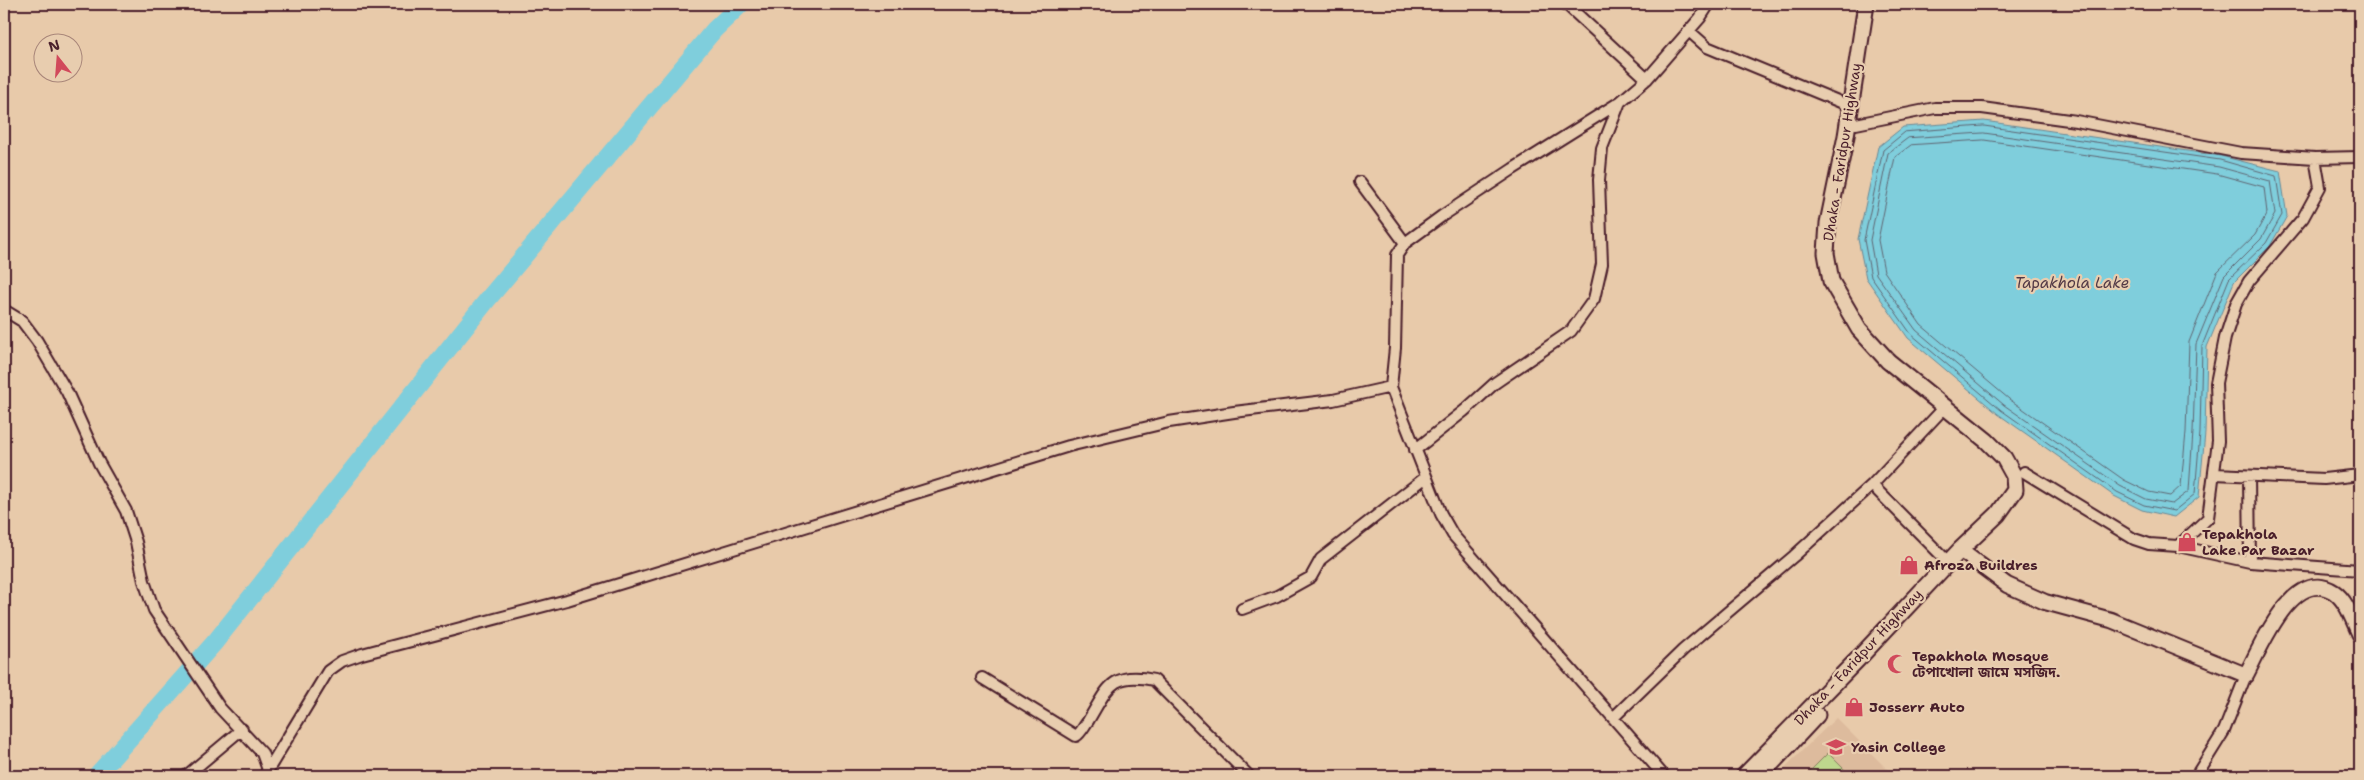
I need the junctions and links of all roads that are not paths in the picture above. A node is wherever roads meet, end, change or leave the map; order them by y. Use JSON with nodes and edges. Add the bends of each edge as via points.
{"nodes":[{"id":1,"x":1566,"y":4,"type":"edge"},
{"id":2,"x":1709,"y":4,"type":"edge"},
{"id":3,"x":1866,"y":4,"type":"edge"},
{"id":4,"x":1874,"y":4,"type":"edge"},
{"id":5,"x":1688,"y":31,"type":"junction"},
{"id":6,"x":1647,"y":79,"type":"junction"},
{"id":7,"x":1620,"y":102,"type":"junction"},
{"id":8,"x":1853,"y":102,"type":"junction"},
{"id":9,"x":1856,"y":124,"type":"junction"},
{"id":10,"x":2360,"y":157,"type":"edge"},
{"id":11,"x":2315,"y":158,"type":"junction"},
{"id":12,"x":1360,"y":182,"type":"dead end"},
{"id":13,"x":1405,"y":243,"type":"junction"},
{"id":14,"x":4,"y":310,"type":"edge"},
{"id":15,"x":1862,"y":326,"type":"junction"},
{"id":16,"x":1391,"y":387,"type":"junction"},
{"id":17,"x":1945,"y":407,"type":"junction"},
{"id":18,"x":1415,"y":450,"type":"junction"},
{"id":19,"x":2024,"y":472,"type":"junction"},
{"id":20,"x":2215,"y":474,"type":"junction"},
{"id":21,"x":2360,"y":475,"type":"edge"},
{"id":22,"x":2249,"y":476,"type":"junction"},
{"id":23,"x":1426,"y":477,"type":"junction"},
{"id":24,"x":1872,"y":485,"type":"junction"},
{"id":25,"x":2178,"y":546,"type":"junction"},
{"id":26,"x":1963,"y":553,"type":"junction"},
{"id":27,"x":1948,"y":562,"type":"junction"},
{"id":28,"x":2250,"y":562,"type":"junction"},
{"id":29,"x":2360,"y":570,"type":"edge"},
{"id":30,"x":1242,"y":609,"type":"dead end"},
{"id":31,"x":2360,"y":634,"type":"edge"},
{"id":32,"x":1860,"y":663,"type":"junction"},
{"id":33,"x":2246,"y":675,"type":"junction"},
{"id":34,"x":982,"y":678,"type":"dead end"},
{"id":35,"x":1613,"y":718,"type":"junction"},
{"id":36,"x":242,"y":729,"type":"junction"},
{"id":37,"x":266,"y":773,"type":"edge"},
{"id":38,"x":186,"y":776,"type":"edge"},
{"id":39,"x":1249,"y":776,"type":"edge"},
{"id":40,"x":1664,"y":776,"type":"edge"},
{"id":41,"x":1744,"y":776,"type":"edge"},
{"id":42,"x":1760,"y":776,"type":"edge"},
{"id":43,"x":2196,"y":776,"type":"edge"}],
"edges":[{"from":1,"to":6,"type":"street"},
{"from":2,"to":5,"type":"street"},
{"from":3,"to":8,"type":"highway","name":"Dhaka - Faridpur Highway"},
{"from":4,"to":8,"type":"highway","name":"Dhaka - Faridpur Highway"},
{"from":5,"to":6,"type":"street"},
{"from":5,"to":8,"type":"street","via":[[1707,47]]},
{"from":6,"to":7,"type":"street"},
{"from":7,"to":13,"type":"street","via":[[1513,168]]},
{"from":7,"to":18,"type":"street","via":[[1602,148],[1599,190],[1602,264],[1594,299],[1572,331],[1495,383]]},
{"from":8,"to":9,"type":"highway","name":"Dhaka - Faridpur Highway"},
{"from":8,"to":15,"type":"highway","name":"Dhaka - Faridpur Highway","via":[[1828,223],[1826,253],[1831,281]]},
{"from":9,"to":11,"type":"street","via":[[1935,108],[1982,108],[2076,121],[2241,154]]},
{"from":9,"to":15,"type":"highway","name":"Dhaka - Faridpur Highway","via":[[1836,224],[1834,253],[1839,278]]},
{"from":10,"to":11,"type":"street"},
{"from":11,"to":20,"type":"street","via":[[2320,187],[2303,218],[2249,281],[2236,304],[2225,338],[2216,383],[2218,441]]},
{"from":12,"to":13,"type":"street"},
{"from":13,"to":16,"type":"street","via":[[1397,255]]},
{"from":14,"to":36,"type":"street","via":[[22,321],[67,392],[126,511],[154,610],[220,708]]},
{"from":15,"to":17,"type":"highway","name":"Dhaka - Faridpur Highway","via":[[1888,361]]},
{"from":15,"to":19,"type":"highway","name":"Dhaka - Faridpur Highway","via":[[1993,435]]},
{"from":16,"to":18,"type":"street"},
{"from":16,"to":37,"type":"street","via":[[1333,400],[1170,422],[1068,446],[567,600],[362,654],[342,661],[328,671]]},
{"from":17,"to":24,"type":"street"},
{"from":17,"to":26,"type":"highway","name":"Dhaka - Faridpur Highway","via":[[2004,458],[2015,481],[2015,490],[1998,514]]},
{"from":18,"to":23,"type":"street"},
{"from":19,"to":25,"type":"street","via":[[2134,539],[2149,544]]},
{"from":19,"to":26,"type":"highway","name":"Dhaka - Faridpur Highway","via":[[2024,494],[2004,519]]},
{"from":20,"to":22,"type":"street"},
{"from":20,"to":25,"type":"street","via":[[2208,518]]},
{"from":21,"to":22,"type":"street","via":[[2324,479]]},
{"from":22,"to":28,"type":"street"},
{"from":23,"to":30,"type":"street","via":[[1321,559],[1311,577],[1277,596]]},
{"from":23,"to":35,"type":"street","via":[[1453,535]]},
{"from":24,"to":27,"type":"street"},
{"from":24,"to":35,"type":"street","via":[[1683,650]]},
{"from":25,"to":28,"type":"street"},
{"from":26,"to":27,"type":"highway","name":"Dhaka - Faridpur Highway"},
{"from":26,"to":32,"type":"highway","name":"Dhaka - Faridpur Highway"},
{"from":26,"to":33,"type":"main road","via":[[2007,585],[2045,602],[2111,620]]},
{"from":27,"to":32,"type":"highway","name":"Dhaka - Faridpur Highway"},
{"from":28,"to":29,"type":"street"},
{"from":31,"to":33,"type":"main road","via":[[2346,607],[2333,591],[2319,588],[2304,590],[2283,607]]},
{"from":32,"to":41,"type":"highway","name":"Dhaka - Faridpur Highway"},
{"from":32,"to":42,"type":"highway","name":"Dhaka - Faridpur Highway"},
{"from":33,"to":43,"type":"street","via":[[2224,731]]},
{"from":34,"to":39,"type":"street","via":[[1076,736],[1109,686],[1135,676],[1154,680]]},
{"from":35,"to":40,"type":"street"},
{"from":36,"to":37,"type":"street","via":[[262,753]]},
{"from":36,"to":38,"type":"street"}]}
